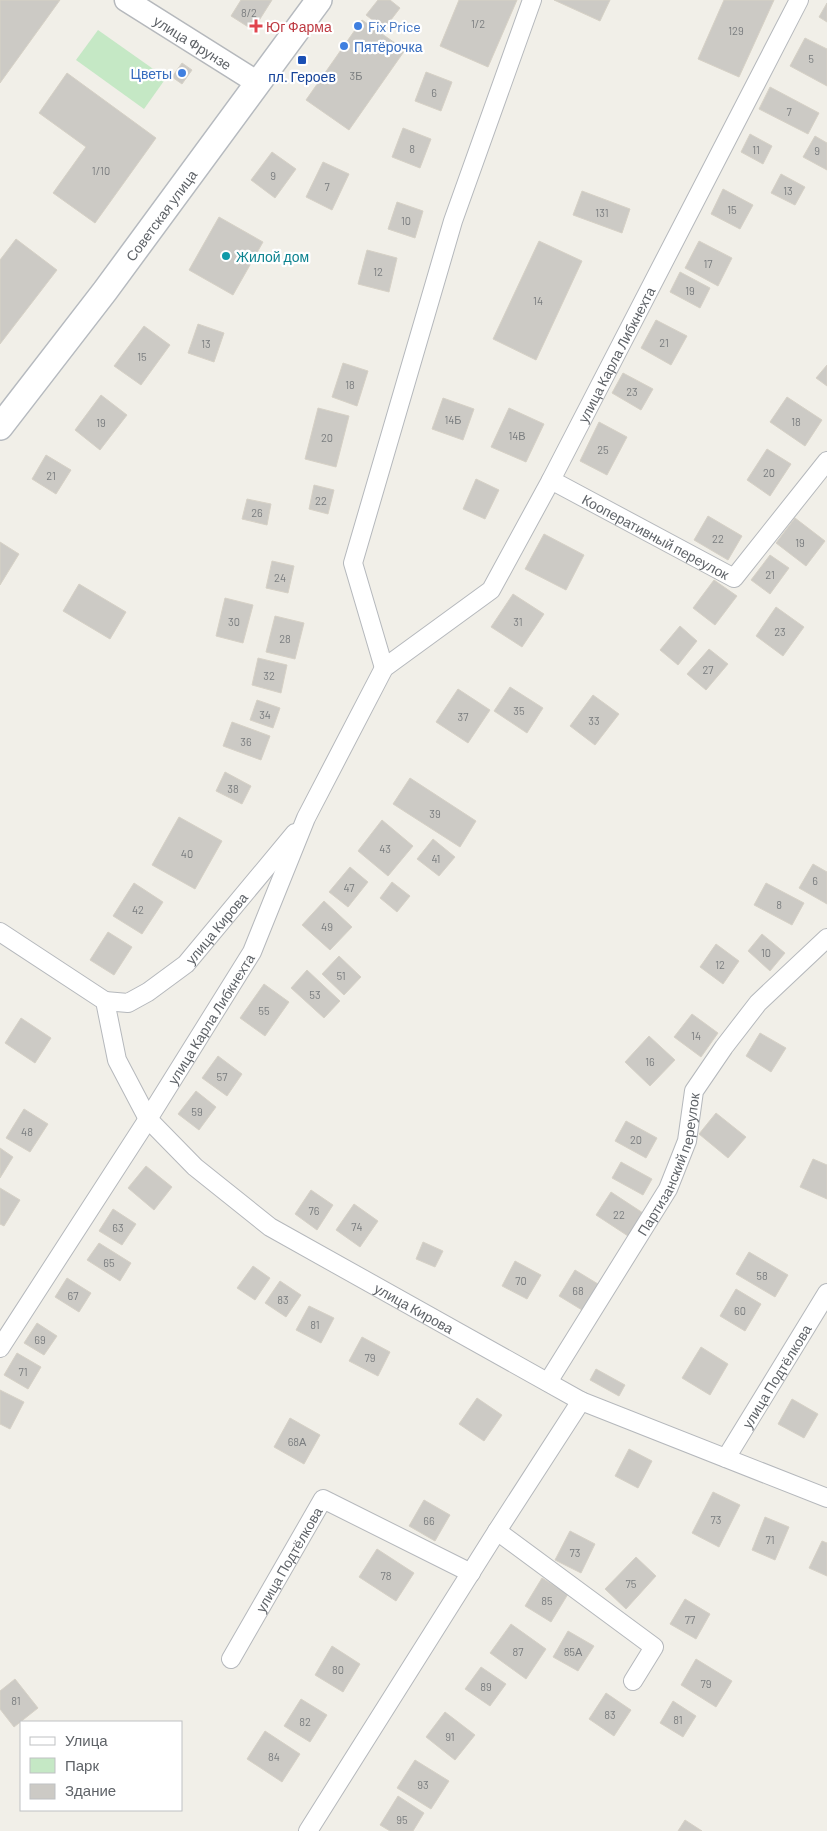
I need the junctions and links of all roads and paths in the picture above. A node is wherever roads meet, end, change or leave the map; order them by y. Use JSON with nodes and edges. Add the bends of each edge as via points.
{"nodes":[{"id":1,"x":126,"y":0,"type":"edge"},
{"id":2,"x":319,"y":0,"type":"edge"},
{"id":3,"x":532,"y":0,"type":"edge"},
{"id":4,"x":799,"y":0,"type":"edge"},
{"id":5,"x":258,"y":83,"type":"junction"},
{"id":6,"x":0,"y":427,"type":"edge"},
{"id":7,"x":827,"y":461,"type":"edge"},
{"id":8,"x":551,"y":480,"type":"junction"},
{"id":9,"x":384,"y":668,"type":"junction"},
{"id":10,"x":306,"y":818,"type":"junction"},
{"id":11,"x":0,"y":932,"type":"edge"},
{"id":12,"x":827,"y":938,"type":"edge"},
{"id":13,"x":104,"y":1001,"type":"junction"},
{"id":14,"x":148,"y":1119,"type":"junction"},
{"id":15,"x":827,"y":1294,"type":"edge"},
{"id":16,"x":0,"y":1348,"type":"edge"},
{"id":17,"x":548,"y":1382,"type":"junction"},
{"id":18,"x":581,"y":1401,"type":"junction"},
{"id":19,"x":726,"y":1458,"type":"junction"},
{"id":20,"x":827,"y":1498,"type":"edge"},
{"id":21,"x":497,"y":1531,"type":"junction"},
{"id":22,"x":471,"y":1573,"type":"junction"},
{"id":23,"x":231,"y":1659,"type":"dead end"},
{"id":24,"x":634,"y":1681,"type":"dead end"},
{"id":25,"x":308,"y":1831,"type":"edge"}],
"edges":[{"from":1,"to":5,"type":"street","name":"улица Фрунзе"},
{"from":2,"to":5,"type":"main road","name":"Советская улица"},
{"from":3,"to":9,"type":"street","via":[[453,220],[354,563]]},
{"from":4,"to":8,"type":"street","name":"улица Карла Либкнехта"},
{"from":5,"to":6,"type":"main road","name":"Советская улица"},
{"from":7,"to":8,"type":"street","name":"Кооперативный переулок","via":[[734,578]]},
{"from":8,"to":9,"type":"street","name":"улица Карла Либкнехта","via":[[491,590]]},
{"from":9,"to":10,"type":"street","name":"улица Карла Либкнехта"},
{"from":10,"to":13,"type":"street","name":"улица Кирова","via":[[186,964],[128,1003]]},
{"from":10,"to":14,"type":"street","name":"улица Карла Либкнехта","via":[[252,952]]},
{"from":11,"to":13,"type":"street","name":"улица Кирова"},
{"from":12,"to":17,"type":"street","name":"Партизанский переулок","via":[[758,1003],[694,1091],[687,1141],[668,1189]]},
{"from":13,"to":14,"type":"street","name":"улица Кирова","via":[[117,1060]]},
{"from":14,"to":16,"type":"street","name":"улица Карла Либкнехта"},
{"from":14,"to":17,"type":"street","name":"улица Кирова","via":[[195,1167],[270,1227]]},
{"from":15,"to":19,"type":"street","name":"улица Подтёлкова"},
{"from":17,"to":18,"type":"street","name":"улица Кирова"},
{"from":18,"to":19,"type":"street","name":"улица Кирова"},
{"from":18,"to":21,"type":"street"},
{"from":19,"to":20,"type":"street","name":"улица Кирова"},
{"from":21,"to":22,"type":"street"},
{"from":21,"to":24,"type":"street","via":[[654,1648]]},
{"from":22,"to":23,"type":"street","name":"улица Подтёлкова","via":[[323,1499]]},
{"from":22,"to":25,"type":"street"}]}
